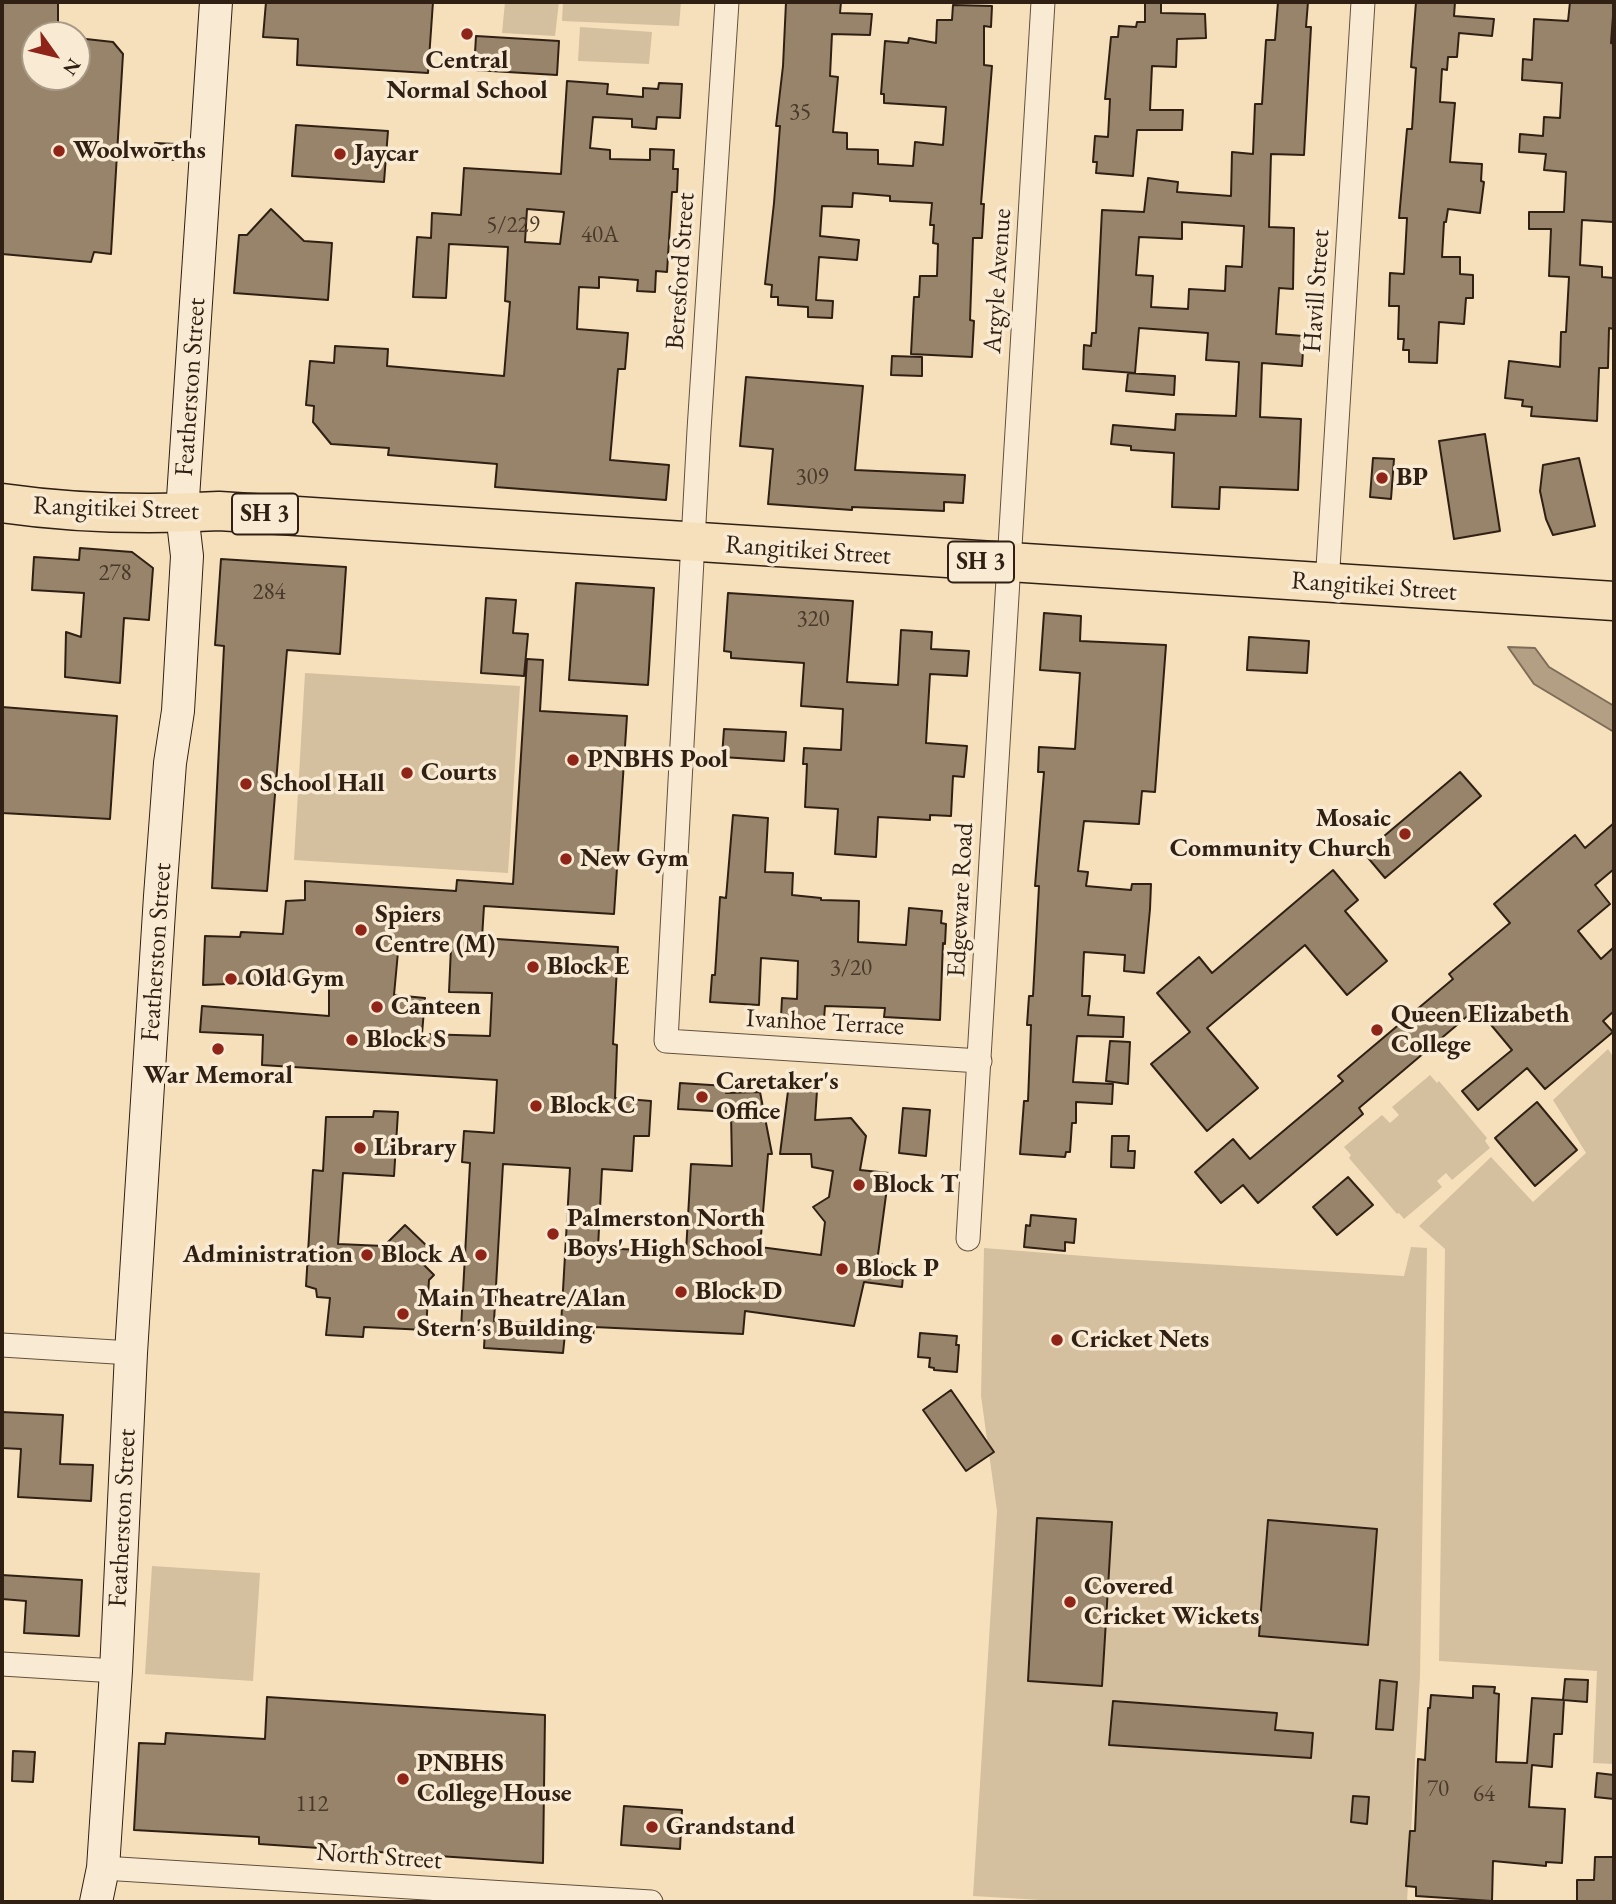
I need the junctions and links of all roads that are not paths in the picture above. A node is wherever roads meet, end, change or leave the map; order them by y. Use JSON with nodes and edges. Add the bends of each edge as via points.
{"nodes":[{"id":1,"x":216,"y":2,"type":"edge"},
{"id":2,"x":727,"y":2,"type":"edge"},
{"id":3,"x":1043,"y":2,"type":"edge"},
{"id":4,"x":1363,"y":2,"type":"edge"},
{"id":5,"x":2,"y":503,"type":"edge"},
{"id":6,"x":182,"y":513,"type":"junction"},
{"id":7,"x":693,"y":544,"type":"junction"},
{"id":8,"x":1010,"y":564,"type":"junction"},
{"id":9,"x":1328,"y":584,"type":"junction"},
{"id":10,"x":1614,"y":601,"type":"edge"},
{"id":11,"x":666,"y":1041,"type":"joint"},
{"id":12,"x":980,"y":1061,"type":"junction"},
{"id":13,"x":968,"y":1239,"type":"dead end"},
{"id":14,"x":2,"y":1345,"type":"edge"},
{"id":15,"x":131,"y":1353,"type":"junction"},
{"id":16,"x":2,"y":1664,"type":"edge"},
{"id":17,"x":116,"y":1671,"type":"junction"},
{"id":18,"x":103,"y":1868,"type":"junction"},
{"id":19,"x":96,"y":1902,"type":"edge"},
{"id":20,"x":651,"y":1902,"type":"edge"}],
"edges":[{"from":1,"to":6,"type":"main road","name":"Featherston Street"},
{"from":2,"to":7,"type":"street","name":"Beresford Street"},
{"from":3,"to":8,"type":"street","name":"Argyle Avenue"},
{"from":4,"to":9,"type":"street","name":"Havill Street"},
{"from":5,"to":6,"type":"highway","name":"Rangitikei Street","number":"SH 3"},
{"from":6,"to":7,"type":"highway","name":"Rangitikei Street","number":"SH 3","via":[[219,511]]},
{"from":6,"to":15,"type":"main road","name":"Featherston Street","via":[[187,556]]},
{"from":7,"to":8,"type":"highway","name":"Rangitikei Street","number":"SH 3"},
{"from":7,"to":11,"type":"street","name":"Beresford Street"},
{"from":8,"to":9,"type":"highway","name":"Rangitikei Street","number":"SH 3"},
{"from":8,"to":12,"type":"street","name":"Edgeware Road"},
{"from":9,"to":10,"type":"highway","name":"Rangitikei Street","number":"SH 3"},
{"from":11,"to":12,"type":"street","name":"Ivanhoe Terrace"},
{"from":12,"to":13,"type":"street","name":"Edgeware Road"},
{"from":14,"to":15,"type":"street"},
{"from":15,"to":17,"type":"main road","name":"Featherston Street"},
{"from":16,"to":17,"type":"street"},
{"from":17,"to":18,"type":"main road","name":"Featherston Street"},
{"from":18,"to":19,"type":"main road","name":"Featherston Street"},
{"from":18,"to":20,"type":"street","name":"North Street"}]}
